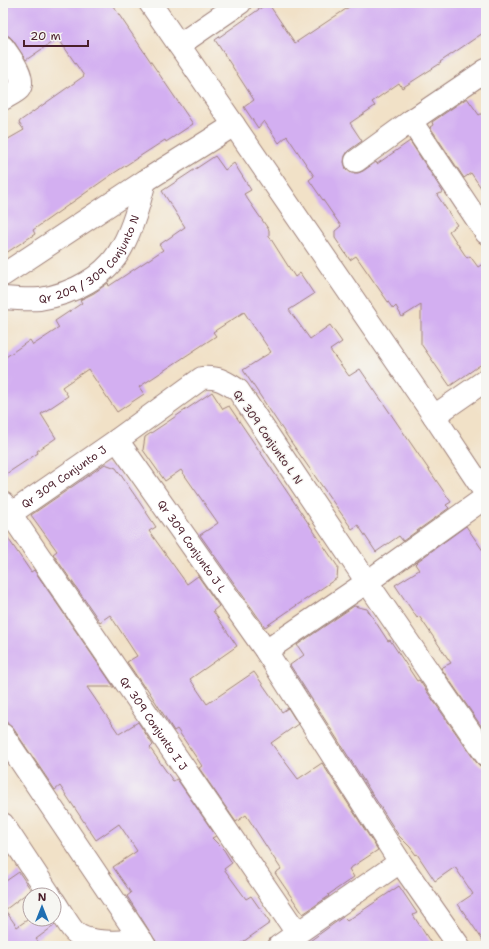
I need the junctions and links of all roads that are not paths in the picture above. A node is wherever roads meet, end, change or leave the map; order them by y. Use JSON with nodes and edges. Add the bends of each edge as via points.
{"nodes":[{"id":1,"x":150,"y":3,"type":"edge"},
{"id":2,"x":240,"y":3,"type":"edge"},
{"id":3,"x":179,"y":45,"type":"junction"},
{"id":4,"x":3,"y":47,"type":"edge"},
{"id":5,"x":486,"y":70,"type":"edge"},
{"id":6,"x":10,"y":95,"type":"edge"},
{"id":7,"x":411,"y":121,"type":"junction"},
{"id":8,"x":234,"y":125,"type":"junction"},
{"id":9,"x":356,"y":161,"type":"dead end"},
{"id":10,"x":145,"y":181,"type":"junction"},
{"id":11,"x":485,"y":230,"type":"edge"},
{"id":12,"x":3,"y":275,"type":"edge"},
{"id":13,"x":3,"y":298,"type":"edge"},
{"id":14,"x":486,"y":380,"type":"edge"},
{"id":15,"x":434,"y":416,"type":"junction"},
{"id":16,"x":117,"y":440,"type":"junction"},
{"id":17,"x":486,"y":495,"type":"edge"},
{"id":18,"x":5,"y":512,"type":"edge"},
{"id":19,"x":367,"y":582,"type":"junction"},
{"id":20,"x":266,"y":651,"type":"junction"},
{"id":21,"x":3,"y":734,"type":"edge"},
{"id":22,"x":486,"y":755,"type":"edge"},
{"id":23,"x":3,"y":824,"type":"edge"},
{"id":24,"x":400,"y":862,"type":"junction"},
{"id":25,"x":45,"y":887,"type":"edge"},
{"id":26,"x":62,"y":913,"type":"edge"},
{"id":27,"x":298,"y":933,"type":"junction"},
{"id":28,"x":143,"y":943,"type":"edge"},
{"id":29,"x":279,"y":946,"type":"edge"},
{"id":30,"x":459,"y":946,"type":"edge"}],
"edges":[{"from":1,"to":3,"type":"street"},
{"from":2,"to":3,"type":"street"},
{"from":3,"to":8,"type":"street"},
{"from":4,"to":6,"type":"street","via":[[21,80],[20,87]]},
{"from":5,"to":7,"type":"street"},
{"from":7,"to":9,"type":"street"},
{"from":7,"to":11,"type":"street"},
{"from":8,"to":10,"type":"street","name":"Qr 209 / 309 Conjunto N"},
{"from":8,"to":15,"type":"street"},
{"from":10,"to":12,"type":"street","name":"Qr 209 / 309 Conjunto N"},
{"from":10,"to":13,"type":"street","name":"Qr 209 / 309 Conjunto N","via":[[133,222],[121,248],[97,276],[62,294],[38,299]]},
{"from":14,"to":15,"type":"street"},
{"from":15,"to":17,"type":"street"},
{"from":16,"to":18,"type":"street","name":"Qr 309 Conjunto J"},
{"from":16,"to":19,"type":"street","name":"Qr 309 Conjunto L N","via":[[202,378],[215,378],[226,382],[238,390]]},
{"from":16,"to":20,"type":"street","name":"Qr 309 Conjunto J L"},
{"from":17,"to":19,"type":"street"},
{"from":18,"to":27,"type":"street","name":"Qr 309 Conjunto I J"},
{"from":19,"to":20,"type":"street"},
{"from":19,"to":22,"type":"street","name":"Qr 309 Conjunto L N"},
{"from":20,"to":24,"type":"street","name":"Qr 309 Conjunto J L"},
{"from":21,"to":28,"type":"street"},
{"from":23,"to":25,"type":"street"},
{"from":24,"to":27,"type":"street"},
{"from":24,"to":30,"type":"street","name":"Qr 309 Conjunto J L"},
{"from":26,"to":28,"type":"street","via":[[74,931],[81,936],[98,941]]},
{"from":27,"to":29,"type":"street"}]}
